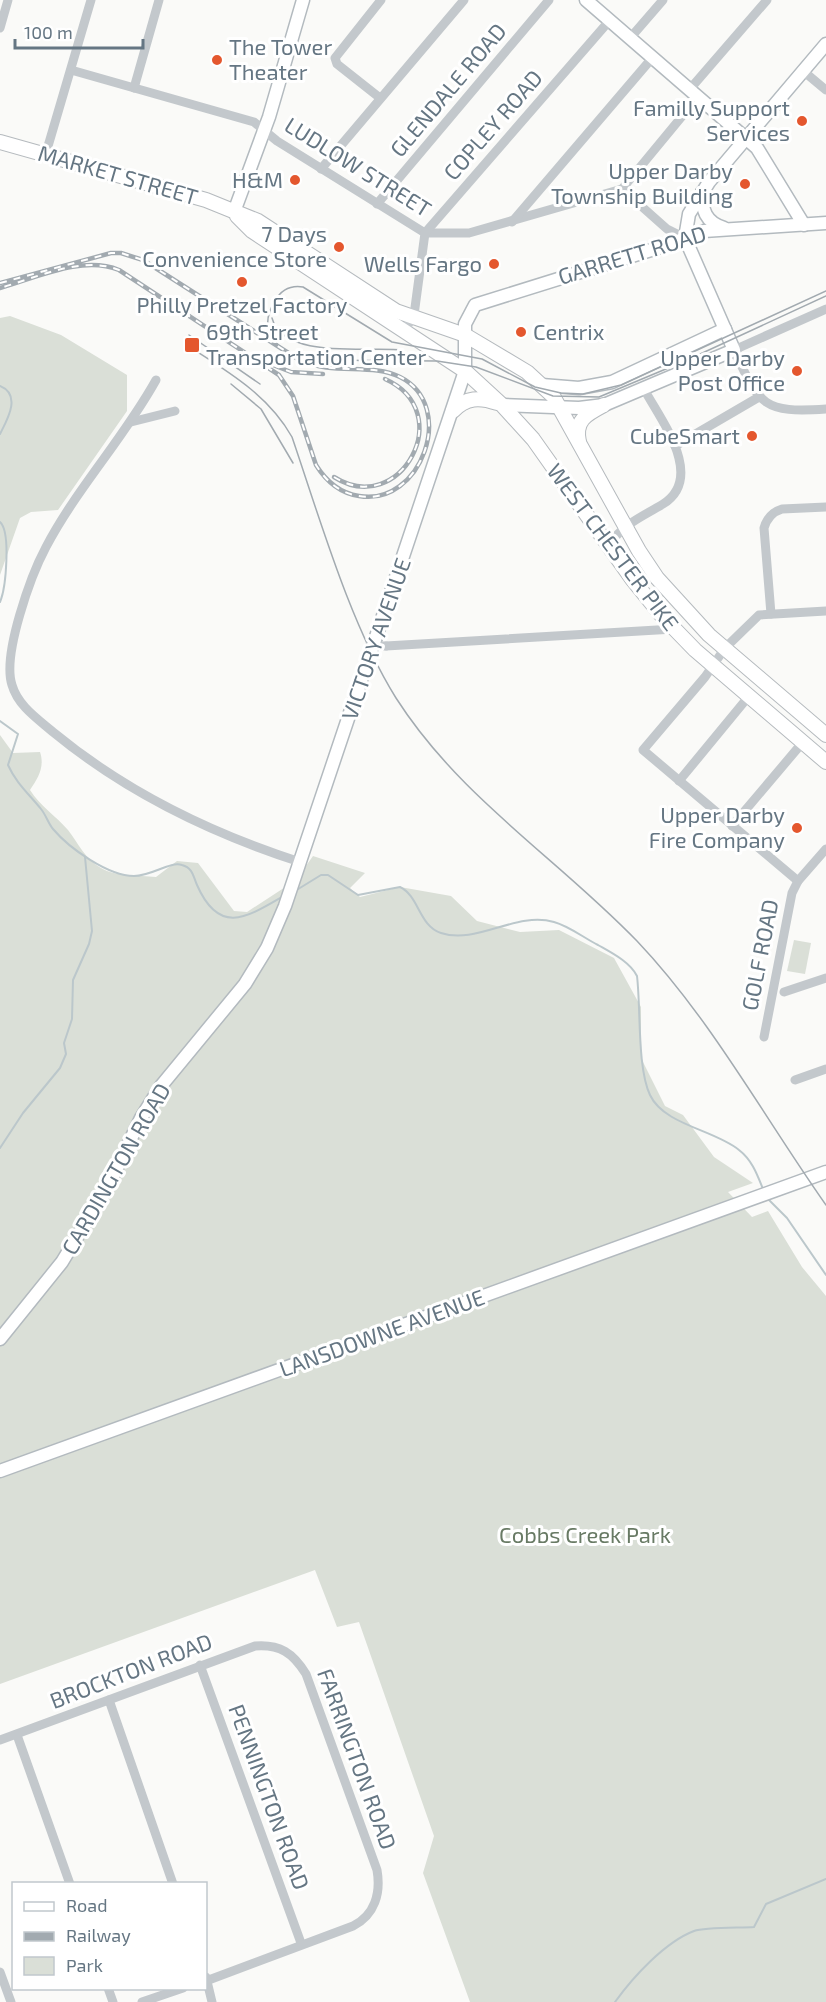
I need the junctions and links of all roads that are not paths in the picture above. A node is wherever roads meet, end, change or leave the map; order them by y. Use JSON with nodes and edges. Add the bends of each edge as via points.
{"nodes":[{"id":1,"x":8,"y":0,"type":"edge"},
{"id":2,"x":91,"y":0,"type":"edge"},
{"id":3,"x":159,"y":0,"type":"edge"},
{"id":4,"x":303,"y":0,"type":"edge"},
{"id":5,"x":381,"y":0,"type":"edge"},
{"id":6,"x":464,"y":0,"type":"edge"},
{"id":7,"x":549,"y":0,"type":"edge"},
{"id":8,"x":586,"y":0,"type":"edge"},
{"id":9,"x":663,"y":0,"type":"edge"},
{"id":10,"x":767,"y":0,"type":"edge"},
{"id":11,"x":610,"y":20,"type":"junction"},
{"id":12,"x":0,"y":28,"type":"edge"},
{"id":13,"x":631,"y":37,"type":"junction"},
{"id":14,"x":826,"y":44,"type":"edge"},
{"id":15,"x":653,"y":57,"type":"junction"},
{"id":16,"x":71,"y":70,"type":"junction"},
{"id":17,"x":802,"y":70,"type":"junction"},
{"id":18,"x":134,"y":87,"type":"junction"},
{"id":19,"x":826,"y":90,"type":"edge"},
{"id":20,"x":694,"y":93,"type":"junction"},
{"id":21,"x":380,"y":98,"type":"junction"},
{"id":22,"x":264,"y":131,"type":"junction"},
{"id":23,"x":746,"y":137,"type":"junction"},
{"id":24,"x":0,"y":142,"type":"edge"},
{"id":25,"x":46,"y":153,"type":"junction"},
{"id":26,"x":321,"y":169,"type":"junction"},
{"id":27,"x":622,"y":189,"type":"junction"},
{"id":28,"x":702,"y":192,"type":"junction"},
{"id":29,"x":377,"y":204,"type":"junction"},
{"id":30,"x":234,"y":212,"type":"junction"},
{"id":31,"x":512,"y":222,"type":"junction"},
{"id":32,"x":826,"y":223,"type":"edge"},
{"id":33,"x":804,"y":225,"type":"junction"},
{"id":34,"x":725,"y":228,"type":"junction"},
{"id":35,"x":425,"y":233,"type":"junction"},
{"id":36,"x":685,"y":238,"type":"junction"},
{"id":37,"x":826,"y":309,"type":"edge"},
{"id":38,"x":413,"y":317,"type":"junction"},
{"id":39,"x":725,"y":329,"type":"junction"},
{"id":40,"x":404,"y":332,"type":"junction"},
{"id":41,"x":465,"y":335,"type":"junction"},
{"id":42,"x":734,"y":350,"type":"junction"},
{"id":43,"x":465,"y":371,"type":"junction"},
{"id":44,"x":156,"y":380,"type":"dead end"},
{"id":45,"x":542,"y":385,"type":"junction"},
{"id":46,"x":644,"y":389,"type":"junction"},
{"id":47,"x":759,"y":397,"type":"junction"},
{"id":48,"x":502,"y":405,"type":"junction"},
{"id":49,"x":604,"y":405,"type":"junction"},
{"id":50,"x":559,"y":407,"type":"junction"},
{"id":51,"x":826,"y":409,"type":"edge"},
{"id":52,"x":175,"y":411,"type":"dead end"},
{"id":53,"x":453,"y":411,"type":"junction"},
{"id":54,"x":131,"y":422,"type":"junction"},
{"id":55,"x":579,"y":444,"type":"junction"},
{"id":56,"x":675,"y":446,"type":"junction"},
{"id":57,"x":826,"y":507,"type":"edge"},
{"id":58,"x":624,"y":525,"type":"junction"},
{"id":59,"x":608,"y":545,"type":"junction"},
{"id":60,"x":826,"y":611,"type":"edge"},
{"id":61,"x":771,"y":614,"type":"junction"},
{"id":62,"x":674,"y":629,"type":"junction"},
{"id":63,"x":374,"y":642,"type":"junction"},
{"id":64,"x":725,"y":648,"type":"junction"},
{"id":65,"x":712,"y":665,"type":"junction"},
{"id":66,"x":749,"y":696,"type":"junction"},
{"id":67,"x":826,"y":735,"type":"edge"},
{"id":68,"x":803,"y":742,"type":"junction"},
{"id":69,"x":826,"y":762,"type":"edge"},
{"id":70,"x":680,"y":781,"type":"junction"},
{"id":71,"x":732,"y":826,"type":"junction"},
{"id":72,"x":826,"y":849,"type":"edge"},
{"id":73,"x":299,"y":867,"type":"junction"},
{"id":74,"x":798,"y":881,"type":"junction"},
{"id":75,"x":285,"y":906,"type":"joint"},
{"id":76,"x":826,"y":978,"type":"edge"},
{"id":77,"x":784,"y":992,"type":"dead end"},
{"id":78,"x":764,"y":1036,"type":"dead end"},
{"id":79,"x":826,"y":1069,"type":"edge"},
{"id":80,"x":795,"y":1080,"type":"dead end"},
{"id":81,"x":826,"y":1172,"type":"edge"},
{"id":82,"x":0,"y":1339,"type":"edge"},
{"id":83,"x":0,"y":1471,"type":"edge"},
{"id":84,"x":278,"y":1647,"type":"joint"},
{"id":85,"x":200,"y":1665,"type":"junction"},
{"id":86,"x":109,"y":1700,"type":"junction"},
{"id":87,"x":17,"y":1735,"type":"junction"},
{"id":88,"x":0,"y":1740,"type":"edge"},
{"id":89,"x":69,"y":1882,"type":"edge"},
{"id":90,"x":172,"y":1882,"type":"edge"},
{"id":91,"x":301,"y":1943,"type":"junction"},
{"id":92,"x":0,"y":1972,"type":"edge"},
{"id":93,"x":207,"y":1979,"type":"edge"},
{"id":94,"x":207,"y":1983,"type":"edge"},
{"id":95,"x":180,"y":1990,"type":"edge"},
{"id":96,"x":11,"y":2002,"type":"edge"},
{"id":97,"x":142,"y":2002,"type":"edge"},
{"id":98,"x":212,"y":2002,"type":"edge"}],
"edges":[{"from":1,"to":12,"type":"street"},
{"from":2,"to":16,"type":"street"},
{"from":3,"to":18,"type":"street"},
{"from":4,"to":22,"type":"street"},
{"from":5,"to":21,"type":"street","via":[[335,58],[337,64]]},
{"from":6,"to":21,"type":"street"},
{"from":7,"to":29,"type":"street","name":"GLENDALE ROAD"},
{"from":8,"to":11,"type":"street"},
{"from":9,"to":13,"type":"street"},
{"from":10,"to":20,"type":"street"},
{"from":11,"to":13,"type":"street"},
{"from":11,"to":35,"type":"street","name":"COPLEY ROAD"},
{"from":13,"to":15,"type":"street"},
{"from":14,"to":17,"type":"street"},
{"from":15,"to":20,"type":"street"},
{"from":15,"to":31,"type":"street"},
{"from":16,"to":18,"type":"street","name":"LUDLOW STREET"},
{"from":16,"to":25,"type":"street"},
{"from":17,"to":19,"type":"street"},
{"from":17,"to":23,"type":"street"},
{"from":18,"to":22,"type":"street","name":"LUDLOW STREET","via":[[250,121]]},
{"from":20,"to":23,"type":"street"},
{"from":20,"to":27,"type":"street"},
{"from":21,"to":26,"type":"street"},
{"from":22,"to":26,"type":"street","name":"LUDLOW STREET"},
{"from":22,"to":30,"type":"street"},
{"from":23,"to":28,"type":"street"},
{"from":23,"to":33,"type":"street","via":[[778,178]]},
{"from":24,"to":25,"type":"main road","name":"MARKET STREET"},
{"from":25,"to":30,"type":"main road","name":"MARKET STREET"},
{"from":26,"to":29,"type":"street","name":"LUDLOW STREET"},
{"from":27,"to":31,"type":"street","name":"LUDLOW STREET"},
{"from":27,"to":36,"type":"street","via":[[667,229]]},
{"from":28,"to":34,"type":"street","via":[[706,218]]},
{"from":28,"to":36,"type":"street","via":[[687,220]]},
{"from":29,"to":35,"type":"street","name":"LUDLOW STREET"},
{"from":30,"to":38,"type":"main road","name":"MARKET STREET","via":[[258,221],[393,309]]},
{"from":30,"to":40,"type":"main road","name":"MARKET STREET","via":[[252,231]]},
{"from":31,"to":35,"type":"street","name":"LUDLOW STREET","via":[[470,233]]},
{"from":32,"to":33,"type":"street","name":"GARRETT ROAD"},
{"from":33,"to":34,"type":"street","name":"GARRETT ROAD"},
{"from":34,"to":36,"type":"street","name":"GARRETT ROAD"},
{"from":35,"to":38,"type":"street"},
{"from":36,"to":39,"type":"street"},
{"from":36,"to":41,"type":"street","name":"GARRETT ROAD","via":[[483,300],[469,311]]},
{"from":37,"to":42,"type":"street"},
{"from":38,"to":40,"type":"street"},
{"from":38,"to":41,"type":"main road","name":"WEST CHESTER PIKE"},
{"from":39,"to":42,"type":"street"},
{"from":39,"to":45,"type":"street","via":[[612,382],[579,388]]},
{"from":40,"to":43,"type":"main road","name":"WEST CHESTER PIKE"},
{"from":41,"to":43,"type":"street","name":"GARRETT ROAD"},
{"from":41,"to":45,"type":"main road","name":"WEST CHESTER PIKE"},
{"from":42,"to":46,"type":"street"},
{"from":42,"to":47,"type":"street"},
{"from":43,"to":48,"type":"main road","name":"WEST CHESTER PIKE"},
{"from":43,"to":53,"type":"street","name":"VICTORY AVENUE"},
{"from":44,"to":54,"type":"street"},
{"from":45,"to":50,"type":"main road","name":"WEST CHESTER PIKE"},
{"from":46,"to":49,"type":"street"},
{"from":46,"to":56,"type":"street"},
{"from":47,"to":51,"type":"street","via":[[782,410]]},
{"from":47,"to":56,"type":"street"},
{"from":48,"to":50,"type":"street"},
{"from":48,"to":53,"type":"main road","via":[[471,399]]},
{"from":48,"to":59,"type":"main road","name":"WEST CHESTER PIKE","via":[[533,439]]},
{"from":49,"to":50,"type":"street"},
{"from":49,"to":55,"type":"main road","via":[[580,421]]},
{"from":50,"to":55,"type":"main road","name":"WEST CHESTER PIKE"},
{"from":52,"to":54,"type":"street"},
{"from":53,"to":63,"type":"street","name":"VICTORY AVENUE"},
{"from":54,"to":73,"type":"street","via":[[43,554],[14,640],[9,662],[12,686],[33,716],[135,792]]},
{"from":55,"to":58,"type":"main road","name":"WEST CHESTER PIKE"},
{"from":56,"to":58,"type":"street","via":[[682,471],[676,491]]},
{"from":57,"to":61,"type":"street","via":[[782,509],[766,522]]},
{"from":58,"to":59,"type":"street"},
{"from":58,"to":64,"type":"main road","name":"WEST CHESTER PIKE","via":[[657,578],[693,620]]},
{"from":59,"to":62,"type":"main road","name":"WEST CHESTER PIKE"},
{"from":60,"to":61,"type":"street"},
{"from":61,"to":64,"type":"street","via":[[759,615]]},
{"from":62,"to":63,"type":"street","bridge":true,"via":[[386,646]]},
{"from":62,"to":65,"type":"main road","name":"WEST CHESTER PIKE"},
{"from":63,"to":73,"type":"street","name":"VICTORY AVENUE","bridge":true},
{"from":64,"to":65,"type":"street"},
{"from":64,"to":67,"type":"main road","name":"WEST CHESTER PIKE"},
{"from":65,"to":66,"type":"main road","name":"WEST CHESTER PIKE"},
{"from":65,"to":70,"type":"street","via":[[643,750]]},
{"from":66,"to":68,"type":"main road","name":"WEST CHESTER PIKE"},
{"from":66,"to":70,"type":"street"},
{"from":68,"to":69,"type":"main road","name":"WEST CHESTER PIKE"},
{"from":68,"to":71,"type":"street"},
{"from":70,"to":71,"type":"street"},
{"from":71,"to":74,"type":"street"},
{"from":72,"to":74,"type":"street"},
{"from":73,"to":75,"type":"street","name":"VICTORY AVENUE"},
{"from":74,"to":78,"type":"street","name":"GOLF ROAD","via":[[792,893]]},
{"from":75,"to":82,"type":"street","name":"CARDINGTON ROAD","via":[[249,978],[184,1057],[141,1118],[62,1262]]},
{"from":76,"to":77,"type":"street","name":"GOLF ROAD"},
{"from":79,"to":80,"type":"street"},
{"from":81,"to":83,"type":"street","name":"LANSDOWNE AVENUE"},
{"from":84,"to":85,"type":"street","name":"BROCKTON ROAD","via":[[255,1646]]},
{"from":84,"to":91,"type":"street","name":"FARRINGTON ROAD","via":[[296,1658],[306,1674],[380,1884],[378,1896],[360,1922]]},
{"from":85,"to":86,"type":"street","name":"BROCKTON ROAD"},
{"from":85,"to":91,"type":"street","name":"PENNINGTON ROAD"},
{"from":86,"to":87,"type":"street","name":"BROCKTON ROAD"},
{"from":86,"to":90,"type":"street"},
{"from":87,"to":88,"type":"street","name":"BROCKTON ROAD"},
{"from":87,"to":89,"type":"street"},
{"from":91,"to":93,"type":"street"},
{"from":92,"to":96,"type":"street"},
{"from":94,"to":98,"type":"street"},
{"from":95,"to":97,"type":"street"}]}
